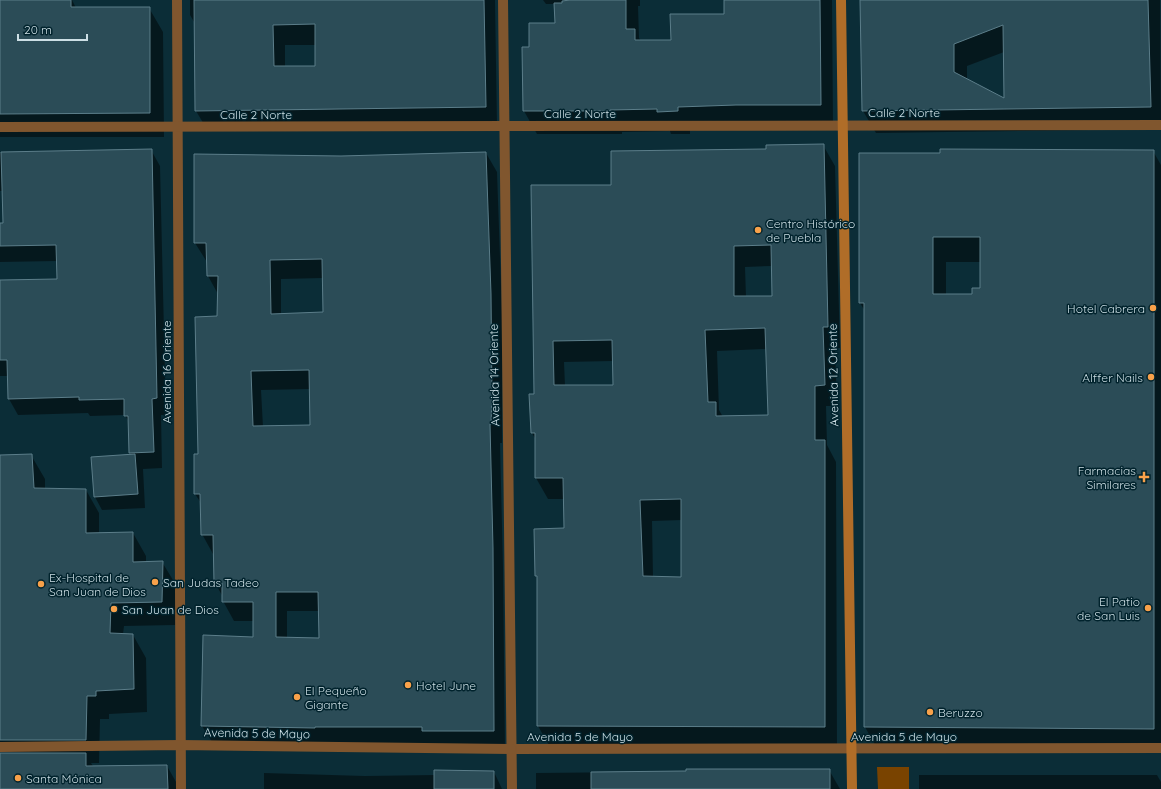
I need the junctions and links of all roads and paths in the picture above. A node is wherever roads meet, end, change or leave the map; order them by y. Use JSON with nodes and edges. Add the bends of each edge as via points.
{"nodes":[{"id":1,"x":177,"y":0,"type":"edge"},
{"id":2,"x":503,"y":0,"type":"edge"},
{"id":3,"x":841,"y":0,"type":"edge"},
{"id":4,"x":1161,"y":125,"type":"edge"},
{"id":5,"x":504,"y":126,"type":"junction"},
{"id":6,"x":842,"y":126,"type":"junction"},
{"id":7,"x":0,"y":127,"type":"edge"},
{"id":8,"x":178,"y":127,"type":"junction"},
{"id":9,"x":180,"y":745,"type":"junction"},
{"id":10,"x":0,"y":747,"type":"edge"},
{"id":11,"x":1161,"y":748,"type":"edge"},
{"id":12,"x":511,"y":749,"type":"junction"},
{"id":13,"x":852,"y":749,"type":"junction"},
{"id":14,"x":181,"y":789,"type":"edge"},
{"id":15,"x":512,"y":789,"type":"edge"},
{"id":16,"x":852,"y":789,"type":"edge"}],
"edges":[{"from":1,"to":8,"type":"street","name":"Avenida 16 Oriente"},
{"from":2,"to":5,"type":"street","name":"Avenida 14 Oriente"},
{"from":3,"to":6,"type":"main road","name":"Avenida 12 Oriente"},
{"from":4,"to":6,"type":"street","name":"Calle 2 Norte"},
{"from":5,"to":6,"type":"street","name":"Calle 2 Norte"},
{"from":5,"to":8,"type":"street","name":"Calle 2 Norte"},
{"from":5,"to":12,"type":"street","name":"Avenida 14 Oriente"},
{"from":6,"to":13,"type":"main road","name":"Avenida 12 Oriente"},
{"from":7,"to":8,"type":"street","name":"Calle 2 Norte"},
{"from":8,"to":9,"type":"street","name":"Avenida 16 Oriente"},
{"from":9,"to":10,"type":"street","name":"Avenida 5 de Mayo"},
{"from":9,"to":12,"type":"street","name":"Avenida 5 de Mayo"},
{"from":9,"to":14,"type":"street","name":"Avenida 16 Oriente"},
{"from":11,"to":13,"type":"street","name":"Avenida 5 de Mayo"},
{"from":12,"to":13,"type":"street","name":"Avenida 5 de Mayo"},
{"from":12,"to":15,"type":"street","name":"Avenida 14 Oriente"},
{"from":13,"to":16,"type":"main road","name":"Avenida 12 Oriente"}]}
